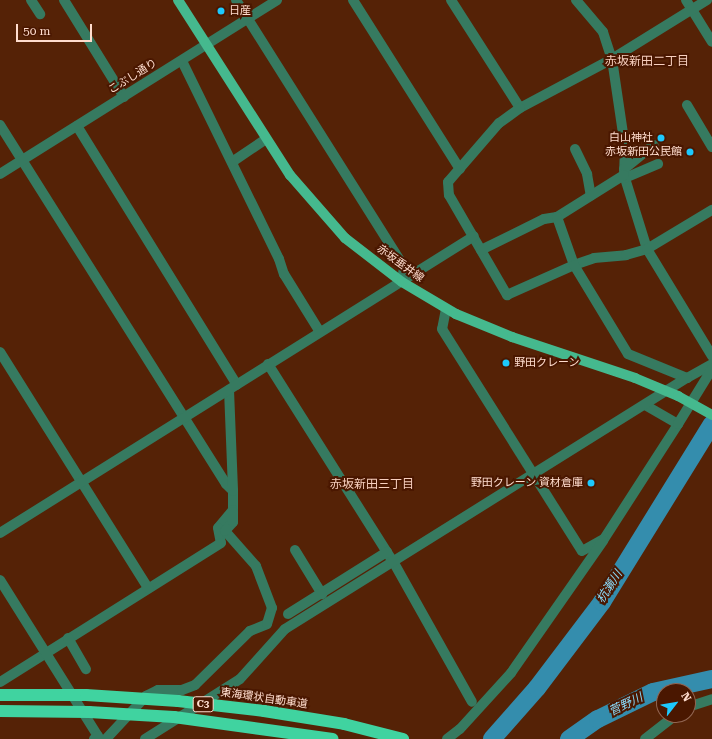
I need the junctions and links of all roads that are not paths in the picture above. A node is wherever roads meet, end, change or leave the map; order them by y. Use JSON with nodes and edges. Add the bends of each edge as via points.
{"nodes":[{"id":1,"x":31,"y":0,"type":"edge"},
{"id":2,"x":64,"y":0,"type":"edge"},
{"id":3,"x":178,"y":0,"type":"edge"},
{"id":4,"x":236,"y":0,"type":"edge"},
{"id":5,"x":277,"y":0,"type":"edge"},
{"id":6,"x":353,"y":0,"type":"edge"},
{"id":7,"x":451,"y":0,"type":"edge"},
{"id":8,"x":576,"y":0,"type":"edge"},
{"id":9,"x":686,"y":0,"type":"edge"},
{"id":10,"x":707,"y":0,"type":"edge"},
{"id":11,"x":692,"y":10,"type":"junction"},
{"id":12,"x":40,"y":14,"type":"dead end"},
{"id":13,"x":248,"y":19,"type":"junction"},
{"id":14,"x":712,"y":42,"type":"edge"},
{"id":15,"x":207,"y":45,"type":"junction"},
{"id":16,"x":612,"y":59,"type":"junction"},
{"id":17,"x":182,"y":61,"type":"junction"},
{"id":18,"x":124,"y":97,"type":"junction"},
{"id":19,"x":687,"y":105,"type":"dead end"},
{"id":20,"x":520,"y":108,"type":"junction"},
{"id":21,"x":0,"y":125,"type":"edge"},
{"id":22,"x":77,"y":126,"type":"junction"},
{"id":23,"x":266,"y":139,"type":"junction"},
{"id":24,"x":654,"y":145,"type":"dead end"},
{"id":25,"x":712,"y":147,"type":"edge"},
{"id":26,"x":575,"y":150,"type":"dead end"},
{"id":27,"x":22,"y":160,"type":"junction"},
{"id":28,"x":232,"y":162,"type":"junction"},
{"id":29,"x":658,"y":164,"type":"dead end"},
{"id":30,"x":460,"y":169,"type":"junction"},
{"id":31,"x":0,"y":174,"type":"edge"},
{"id":32,"x":624,"y":174,"type":"junction"},
{"id":33,"x":591,"y":196,"type":"junction"},
{"id":34,"x":712,"y":210,"type":"edge"},
{"id":35,"x":557,"y":217,"type":"junction"},
{"id":36,"x":474,"y":236,"type":"junction"},
{"id":37,"x":647,"y":249,"type":"junction"},
{"id":38,"x":481,"y":250,"type":"junction"},
{"id":39,"x":574,"y":265,"type":"junction"},
{"id":40,"x":402,"y":282,"type":"junction"},
{"id":41,"x":446,"y":309,"type":"junction"},
{"id":42,"x":320,"y":332,"type":"junction"},
{"id":43,"x":0,"y":352,"type":"edge"},
{"id":44,"x":712,"y":356,"type":"edge"},
{"id":45,"x":268,"y":364,"type":"junction"},
{"id":46,"x":712,"y":364,"type":"edge"},
{"id":47,"x":712,"y":369,"type":"edge"},
{"id":48,"x":687,"y":378,"type":"junction"},
{"id":49,"x":233,"y":387,"type":"junction"},
{"id":50,"x":644,"y":405,"type":"junction"},
{"id":51,"x":712,"y":415,"type":"edge"},
{"id":52,"x":185,"y":418,"type":"junction"},
{"id":53,"x":678,"y":424,"type":"junction"},
{"id":54,"x":535,"y":474,"type":"junction"},
{"id":55,"x":82,"y":482,"type":"junction"},
{"id":56,"x":233,"y":491,"type":"junction"},
{"id":57,"x":233,"y":510,"type":"junction"},
{"id":58,"x":0,"y":533,"type":"edge"},
{"id":59,"x":604,"y":539,"type":"junction"},
{"id":60,"x":295,"y":550,"type":"dead end"},
{"id":61,"x":387,"y":552,"type":"junction"},
{"id":62,"x":394,"y":563,"type":"junction"},
{"id":63,"x":0,"y":580,"type":"edge"},
{"id":64,"x":148,"y":588,"type":"junction"},
{"id":65,"x":322,"y":594,"type":"junction"},
{"id":66,"x":288,"y":614,"type":"dead end"},
{"id":67,"x":68,"y":638,"type":"junction"},
{"id":68,"x":46,"y":653,"type":"junction"},
{"id":69,"x":86,"y":669,"type":"dead end"},
{"id":70,"x":0,"y":682,"type":"edge"},
{"id":71,"x":0,"y":695,"type":"edge"},
{"id":72,"x":712,"y":699,"type":"edge"},
{"id":73,"x":472,"y":702,"type":"dead end"},
{"id":74,"x":696,"y":704,"type":"edge"},
{"id":75,"x":0,"y":711,"type":"edge"},
{"id":76,"x":666,"y":723,"type":"edge"},
{"id":77,"x":94,"y":739,"type":"edge"},
{"id":78,"x":106,"y":739,"type":"edge"},
{"id":79,"x":145,"y":739,"type":"edge"},
{"id":80,"x":332,"y":739,"type":"edge"},
{"id":81,"x":403,"y":739,"type":"edge"},
{"id":82,"x":447,"y":739,"type":"edge"},
{"id":83,"x":645,"y":739,"type":"edge"}],
"edges":[{"from":1,"to":12,"type":"street"},
{"from":2,"to":18,"type":"street"},
{"from":3,"to":15,"type":"main road","name":"赤坂垂井線"},
{"from":4,"to":13,"type":"street"},
{"from":5,"to":13,"type":"street","name":"こぶし通り"},
{"from":6,"to":30,"type":"street"},
{"from":7,"to":20,"type":"street"},
{"from":8,"to":16,"type":"street","via":[[603,32]]},
{"from":9,"to":11,"type":"street"},
{"from":10,"to":11,"type":"street"},
{"from":11,"to":14,"type":"street"},
{"from":11,"to":16,"type":"street"},
{"from":13,"to":15,"type":"street","name":"こぶし通り"},
{"from":13,"to":40,"type":"street","via":[[404,267]]},
{"from":15,"to":17,"type":"street","name":"こぶし通り"},
{"from":15,"to":23,"type":"main road","name":"赤坂垂井線"},
{"from":16,"to":20,"type":"street"},
{"from":16,"to":32,"type":"street","via":[[623,124]]},
{"from":17,"to":18,"type":"street","name":"こぶし通り"},
{"from":17,"to":28,"type":"street"},
{"from":18,"to":22,"type":"street","name":"こぶし通り"},
{"from":19,"to":25,"type":"street"},
{"from":20,"to":30,"type":"street","via":[[499,124]]},
{"from":21,"to":27,"type":"street"},
{"from":22,"to":27,"type":"street","name":"こぶし通り"},
{"from":22,"to":49,"type":"street"},
{"from":23,"to":28,"type":"street"},
{"from":23,"to":40,"type":"main road","name":"赤坂垂井線","via":[[290,175],[345,238]]},
{"from":24,"to":32,"type":"street"},
{"from":26,"to":33,"type":"street","via":[[587,174]]},
{"from":27,"to":31,"type":"street","name":"こぶし通り"},
{"from":27,"to":52,"type":"street"},
{"from":28,"to":42,"type":"street","via":[[284,274]]},
{"from":29,"to":32,"type":"street"},
{"from":30,"to":36,"type":"street","via":[[448,182],[449,195]]},
{"from":32,"to":33,"type":"street"},
{"from":32,"to":37,"type":"street"},
{"from":33,"to":35,"type":"street"},
{"from":34,"to":37,"type":"street"},
{"from":35,"to":38,"type":"street","via":[[544,219]]},
{"from":35,"to":39,"type":"street"},
{"from":36,"to":38,"type":"street"},
{"from":36,"to":40,"type":"street"},
{"from":37,"to":39,"type":"street","via":[[626,255],[594,258]]},
{"from":37,"to":44,"type":"street"},
{"from":38,"to":39,"type":"street","via":[[507,295]]},
{"from":39,"to":48,"type":"street","via":[[628,354]]},
{"from":40,"to":41,"type":"main road","name":"赤坂垂井線"},
{"from":40,"to":42,"type":"street"},
{"from":41,"to":51,"type":"main road","name":"赤坂垂井線","via":[[512,337],[657,387]]},
{"from":41,"to":54,"type":"street","via":[[442,329]]},
{"from":42,"to":45,"type":"street"},
{"from":43,"to":55,"type":"street"},
{"from":45,"to":49,"type":"street"},
{"from":45,"to":61,"type":"street"},
{"from":46,"to":48,"type":"street"},
{"from":47,"to":53,"type":"street"},
{"from":48,"to":50,"type":"street"},
{"from":49,"to":52,"type":"street"},
{"from":49,"to":56,"type":"street"},
{"from":50,"to":53,"type":"street"},
{"from":50,"to":54,"type":"street"},
{"from":52,"to":55,"type":"street"},
{"from":52,"to":56,"type":"street","via":[[226,484]]},
{"from":53,"to":59,"type":"street"},
{"from":54,"to":59,"type":"street","via":[[582,551]]},
{"from":54,"to":62,"type":"street"},
{"from":55,"to":58,"type":"street"},
{"from":55,"to":64,"type":"street"},
{"from":56,"to":57,"type":"street"},
{"from":57,"to":64,"type":"street","via":[[218,528],[221,543]]},
{"from":57,"to":78,"type":"street","via":[[233,522],[225,531],[256,566],[272,608],[267,624],[250,631],[195,685],[182,690],[158,690],[146,696]]},
{"from":59,"to":82,"type":"street","via":[[511,673],[460,729]]},
{"from":60,"to":65,"type":"street"},
{"from":61,"to":62,"type":"street"},
{"from":61,"to":65,"type":"street"},
{"from":62,"to":73,"type":"street"},
{"from":62,"to":79,"type":"street","via":[[285,629],[240,679]]},
{"from":63,"to":68,"type":"street"},
{"from":64,"to":67,"type":"street"},
{"from":65,"to":66,"type":"street"},
{"from":67,"to":68,"type":"street"},
{"from":67,"to":69,"type":"street"},
{"from":68,"to":70,"type":"street"},
{"from":68,"to":77,"type":"street","via":[[98,736]]},
{"from":71,"to":81,"type":"highway","name":"東海環状自動車道","number":"C3","via":[[86,695],[178,701],[344,724]]},
{"from":72,"to":74,"type":"street"},
{"from":75,"to":80,"type":"highway","number":"C3","via":[[90,712],[174,717]]},
{"from":76,"to":83,"type":"street"}]}
